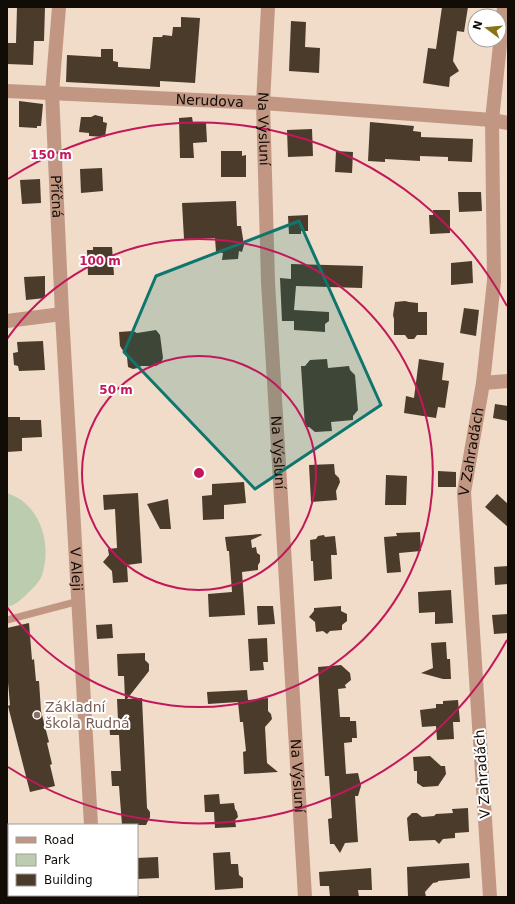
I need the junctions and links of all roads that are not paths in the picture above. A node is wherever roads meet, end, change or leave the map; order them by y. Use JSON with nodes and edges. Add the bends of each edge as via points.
{"nodes":[{"id":1,"x":59,"y":7,"type":"edge"},
{"id":2,"x":268,"y":7,"type":"edge"},
{"id":3,"x":504,"y":7,"type":"edge"},
{"id":4,"x":7,"y":92,"type":"edge"},
{"id":5,"x":52,"y":93,"type":"junction"},
{"id":6,"x":263,"y":103,"type":"junction"},
{"id":7,"x":492,"y":120,"type":"junction"},
{"id":8,"x":508,"y":123,"type":"edge"},
{"id":9,"x":62,"y":314,"type":"junction"},
{"id":10,"x":7,"y":321,"type":"edge"},
{"id":11,"x":508,"y":381,"type":"edge"},
{"id":12,"x":483,"y":383,"type":"junction"},
{"id":13,"x":80,"y":600,"type":"junction"},
{"id":14,"x":7,"y":620,"type":"edge"},
{"id":15,"x":91,"y":824,"type":"edge"},
{"id":16,"x":305,"y":897,"type":"edge"},
{"id":17,"x":490,"y":897,"type":"edge"}],
"edges":[{"from":1,"to":5,"type":"street","name":"Příčná"},
{"from":2,"to":6,"type":"street","name":"Na Výsluní"},
{"from":3,"to":7,"type":"street","name":"V Zahradách"},
{"from":4,"to":5,"type":"street","name":"Nerudova"},
{"from":5,"to":6,"type":"street","name":"Nerudova"},
{"from":5,"to":9,"type":"street","name":"Příčná"},
{"from":6,"to":7,"type":"street","name":"Nerudova"},
{"from":6,"to":16,"type":"street","name":"Na Výsluní","via":[[268,282]]},
{"from":7,"to":8,"type":"street","name":"Nerudova"},
{"from":7,"to":12,"type":"street","name":"V Zahradách","via":[[494,281]]},
{"from":9,"to":10,"type":"street"},
{"from":9,"to":13,"type":"street","name":"V Aleji"},
{"from":11,"to":12,"type":"street"},
{"from":12,"to":17,"type":"street","name":"V Zahradách","via":[[464,492]]},
{"from":13,"to":14,"type":"lane"},
{"from":13,"to":15,"type":"street","name":"V Aleji"}]}
